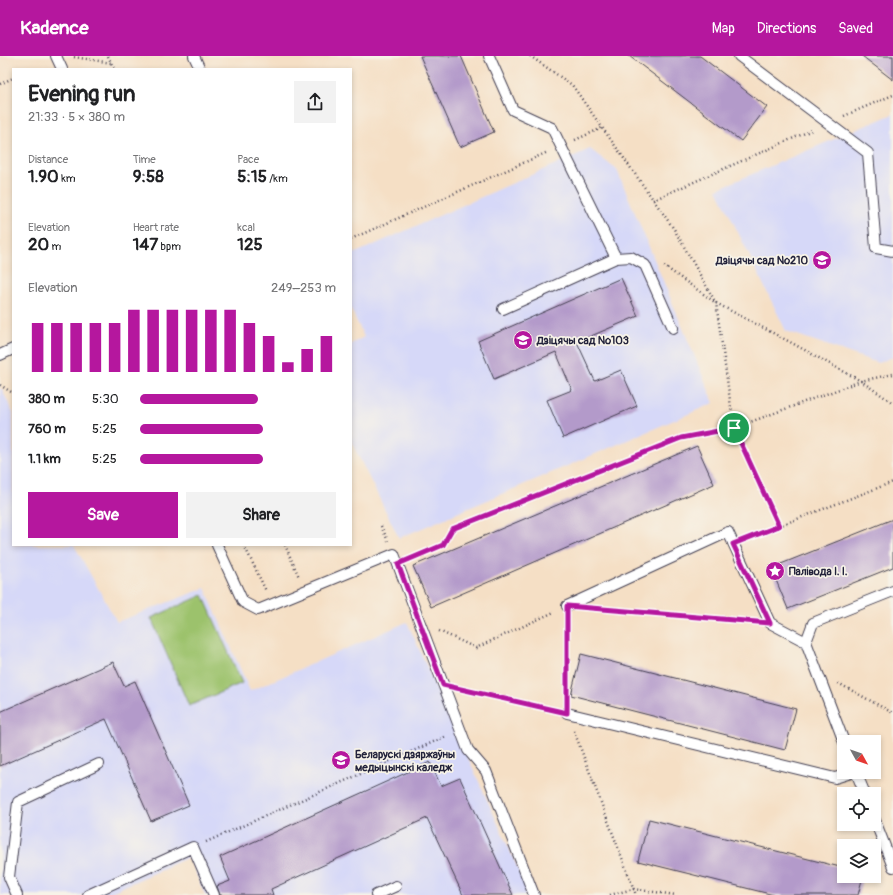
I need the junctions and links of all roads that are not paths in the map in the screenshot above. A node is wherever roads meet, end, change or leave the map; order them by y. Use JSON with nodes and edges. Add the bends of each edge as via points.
{"nodes":[{"id":1,"x":56,"y":56,"type":"edge"},
{"id":2,"x":194,"y":56,"type":"edge"},
{"id":3,"x":489,"y":56,"type":"edge"},
{"id":4,"x":739,"y":56,"type":"edge"},
{"id":5,"x":62,"y":68,"type":"edge"},
{"id":6,"x":200,"y":68,"type":"edge"},
{"id":7,"x":893,"y":251,"type":"edge"},
{"id":8,"x":616,"y":258,"type":"junction"},
{"id":9,"x":503,"y":309,"type":"dead end"},
{"id":10,"x":673,"y":328,"type":"dead end"},
{"id":11,"x":12,"y":349,"type":"edge"},
{"id":12,"x":0,"y":355,"type":"edge"},
{"id":13,"x":217,"y":546,"type":"edge"},
{"id":14,"x":893,"y":591,"type":"edge"},
{"id":15,"x":567,"y":606,"type":"road end"},
{"id":16,"x":806,"y":642,"type":"junction"},
{"id":17,"x":567,"y":713,"type":"road end"},
{"id":18,"x":841,"y":735,"type":"edge"},
{"id":19,"x":99,"y":764,"type":"dead end"},
{"id":20,"x":837,"y":777,"type":"edge"},
{"id":21,"x":879,"y":831,"type":"edge"},
{"id":22,"x":893,"y":867,"type":"edge"},
{"id":23,"x":396,"y":886,"type":"dead end"},
{"id":24,"x":17,"y":895,"type":"edge"},
{"id":25,"x":88,"y":895,"type":"edge"},
{"id":26,"x":214,"y":895,"type":"edge"},
{"id":27,"x":376,"y":895,"type":"edge"},
{"id":28,"x":534,"y":895,"type":"edge"}],
"edges":[{"from":1,"to":5,"type":"lane"},
{"from":2,"to":6,"type":"lane"},
{"from":3,"to":8,"type":"lane","via":[[512,110],[552,128]]},
{"from":4,"to":7,"type":"lane","via":[[868,153],[876,248]]},
{"from":8,"to":9,"type":"lane"},
{"from":8,"to":10,"type":"lane","via":[[631,256],[644,266]]},
{"from":11,"to":12,"type":"lane"},
{"from":13,"to":28,"type":"lane","via":[[243,602],[258,610],[394,554],[468,750],[486,771]]},
{"from":14,"to":16,"type":"lane","via":[[813,623]]},
{"from":15,"to":16,"type":"lane","via":[[728,532],[770,623]]},
{"from":16,"to":18,"type":"lane"},
{"from":17,"to":20,"type":"lane"},
{"from":19,"to":24,"type":"lane","via":[[18,802],[10,877]]},
{"from":21,"to":22,"type":"lane"},
{"from":23,"to":27,"type":"lane"},
{"from":25,"to":26,"type":"lane","via":[[194,847]]}]}
